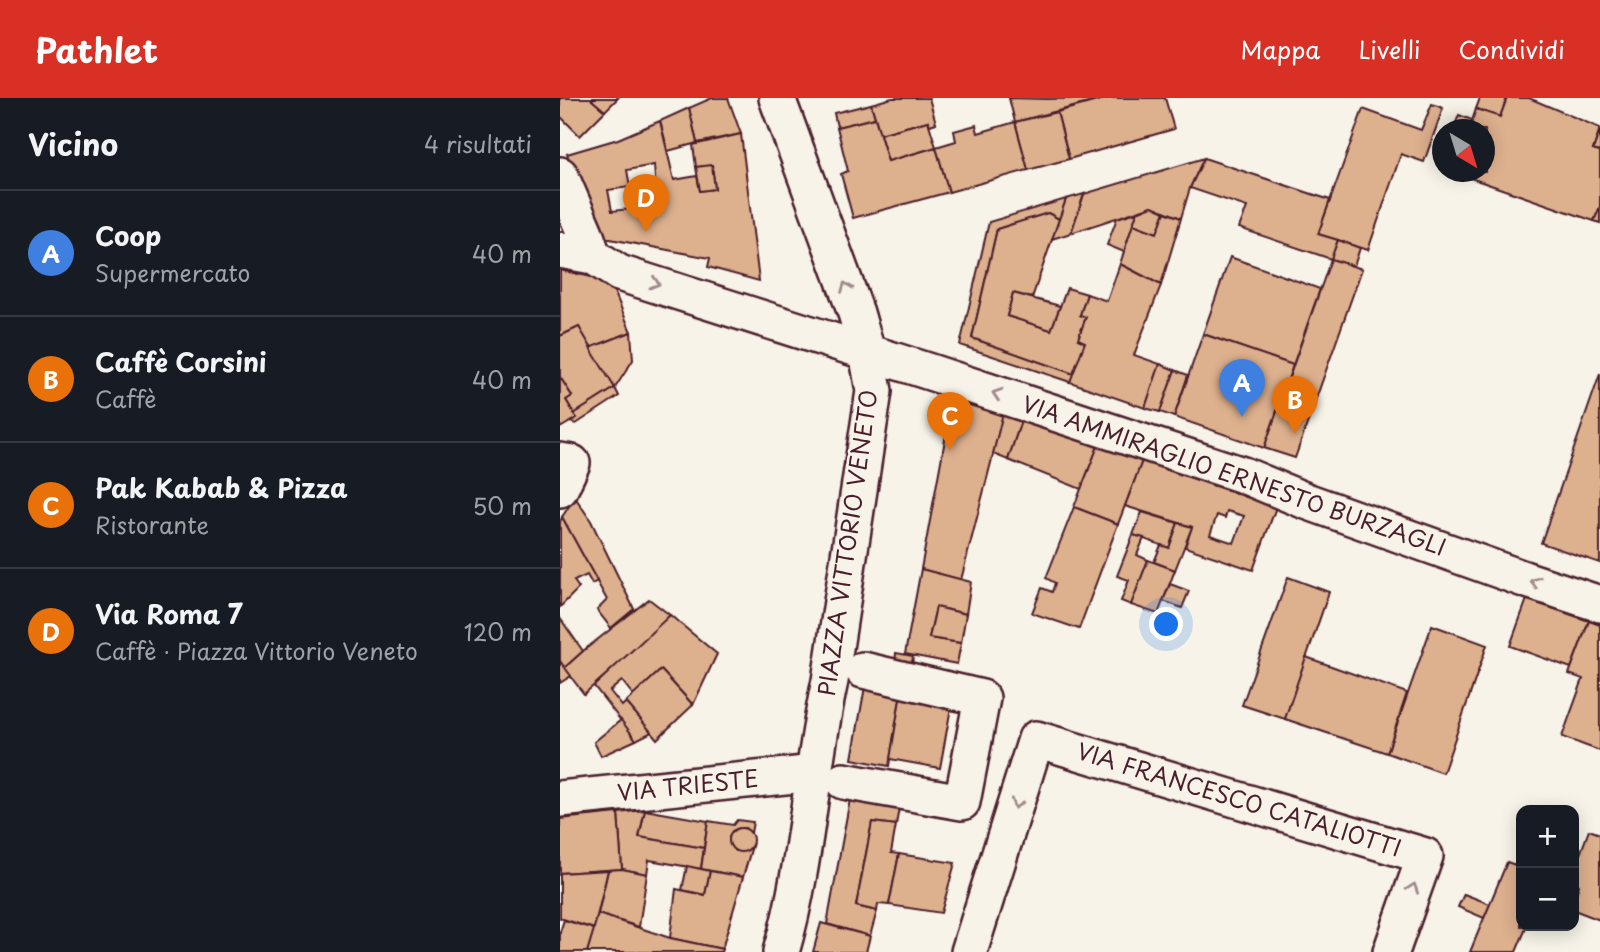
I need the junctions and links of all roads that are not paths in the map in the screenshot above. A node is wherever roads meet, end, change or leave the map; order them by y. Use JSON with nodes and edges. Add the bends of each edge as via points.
{"nodes":[{"id":1,"x":783,"y":102,"type":"edge"},
{"id":2,"x":560,"y":175,"type":"edge"},
{"id":3,"x":576,"y":253,"type":"edge"},
{"id":4,"x":867,"y":352,"type":"junction"},
{"id":5,"x":1600,"y":604,"type":"edge"},
{"id":6,"x":863,"y":670,"type":"dead end"},
{"id":7,"x":829,"y":777,"type":"junction"},
{"id":8,"x":560,"y":799,"type":"edge"},
{"id":9,"x":780,"y":952,"type":"edge"},
{"id":10,"x":969,"y":952,"type":"edge"},
{"id":11,"x":1391,"y":952,"type":"edge"}],
"edges":[{"from":4,"to":1,"type":"street","name":"PIAZZA VITTORIO VENETO","one_way":true,"via":[[808,188]]},
{"from":2,"to":3,"type":"street","via":[[585,233]]},
{"from":3,"to":4,"type":"street","one_way":true,"via":[[619,273]]},
{"from":5,"to":4,"type":"street","name":"VIA AMMIRAGLIO ERNESTO BURZAGLI","one_way":true,"via":[[1242,475]]},
{"from":4,"to":7,"type":"street","name":"PIAZZA VITTORIO VENETO","via":[[874,391],[820,724]]},
{"from":6,"to":7,"type":"street","name":"VIA TRIESTE","via":[[982,698],[962,802]]},
{"from":7,"to":8,"type":"street","name":"VIA TRIESTE"},
{"from":7,"to":9,"type":"street","name":"PIAZZA VITTORIO VENETO"},
{"from":11,"to":10,"type":"street","name":"VIA FRANCESCO CATALIOTTI","one_way":true,"via":[[1424,856],[1037,739]]}]}
